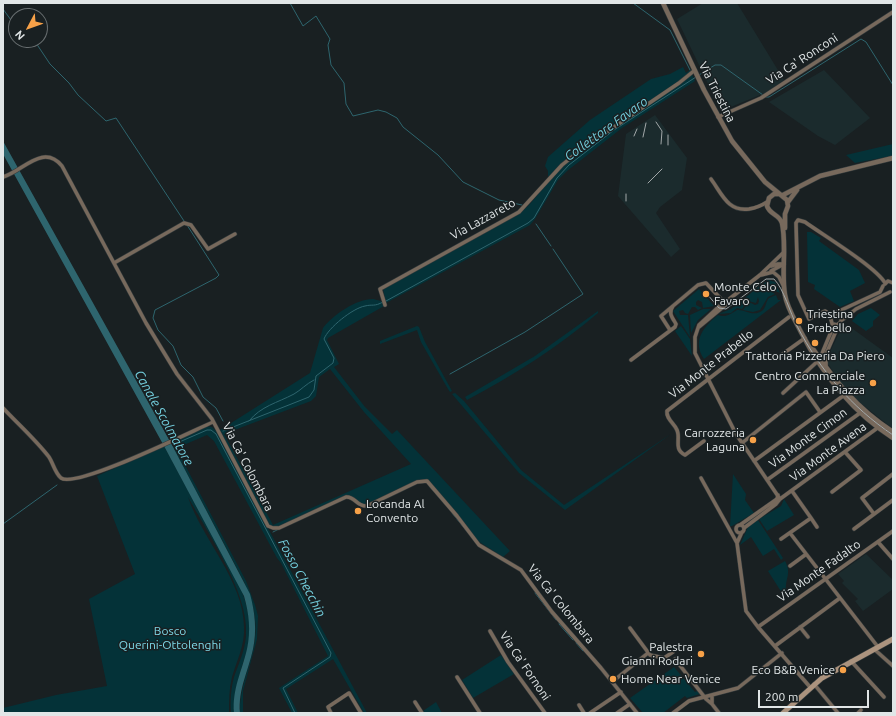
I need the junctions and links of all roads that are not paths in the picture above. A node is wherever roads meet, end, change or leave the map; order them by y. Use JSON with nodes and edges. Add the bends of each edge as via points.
{"nodes":[{"id":1,"x":663,"y":3,"type":"edge"},
{"id":2,"x":893,"y":12,"type":"edge"},
{"id":3,"x":695,"y":71,"type":"junction"},
{"id":4,"x":718,"y":117,"type":"junction"},
{"id":5,"x":893,"y":158,"type":"edge"},
{"id":6,"x":3,"y":176,"type":"edge"},
{"id":7,"x":712,"y":179,"type":"dead end"},
{"id":8,"x":765,"y":182,"type":"junction"},
{"id":9,"x":800,"y":187,"type":"junction"},
{"id":10,"x":781,"y":194,"type":"junction"},
{"id":11,"x":768,"y":200,"type":"junction"},
{"id":12,"x":788,"y":202,"type":"junction"},
{"id":13,"x":754,"y":208,"type":"junction"},
{"id":14,"x":768,"y":210,"type":"junction"},
{"id":15,"x":786,"y":212,"type":"junction"},
{"id":16,"x":777,"y":215,"type":"junction"},
{"id":17,"x":235,"y":234,"type":"dead end"},
{"id":18,"x":784,"y":251,"type":"junction"},
{"id":19,"x":114,"y":263,"type":"junction"},
{"id":20,"x":784,"y":264,"type":"junction"},
{"id":21,"x":767,"y":271,"type":"junction"},
{"id":22,"x":893,"y":283,"type":"edge"},
{"id":23,"x":884,"y":285,"type":"junction"},
{"id":24,"x":892,"y":292,"type":"edge"},
{"id":25,"x":785,"y":293,"type":"junction"},
{"id":26,"x":726,"y":300,"type":"junction"},
{"id":27,"x":385,"y":305,"type":"dead end"},
{"id":28,"x":674,"y":305,"type":"junction"},
{"id":29,"x":664,"y":313,"type":"junction"},
{"id":30,"x":833,"y":314,"type":"junction"},
{"id":31,"x":671,"y":317,"type":"junction"},
{"id":32,"x":788,"y":317,"type":"dead end"},
{"id":33,"x":840,"y":322,"type":"junction"},
{"id":34,"x":833,"y":324,"type":"junction"},
{"id":35,"x":670,"y":330,"type":"junction"},
{"id":36,"x":805,"y":339,"type":"junction"},
{"id":37,"x":826,"y":354,"type":"junction"},
{"id":38,"x":780,"y":356,"type":"dead end"},
{"id":39,"x":819,"y":359,"type":"junction"},
{"id":40,"x":631,"y":360,"type":"dead end"},
{"id":41,"x":827,"y":370,"type":"junction"},
{"id":42,"x":709,"y":379,"type":"junction"},
{"id":43,"x":783,"y":393,"type":"dead end"},
{"id":44,"x":843,"y":396,"type":"junction"},
{"id":45,"x":3,"y":408,"type":"edge"},
{"id":46,"x":820,"y":412,"type":"junction"},
{"id":47,"x":860,"y":413,"type":"junction"},
{"id":48,"x":213,"y":422,"type":"junction"},
{"id":49,"x":876,"y":429,"type":"dead end"},
{"id":50,"x":893,"y":432,"type":"edge"},
{"id":51,"x":893,"y":438,"type":"edge"},
{"id":52,"x":704,"y":441,"type":"dead end"},
{"id":53,"x":742,"y":443,"type":"junction"},
{"id":54,"x":846,"y":452,"type":"junction"},
{"id":55,"x":754,"y":461,"type":"junction"},
{"id":56,"x":893,"y":474,"type":"edge"},
{"id":57,"x":701,"y":478,"type":"dead end"},
{"id":58,"x":767,"y":480,"type":"junction"},
{"id":59,"x":792,"y":491,"type":"junction"},
{"id":60,"x":832,"y":492,"type":"dead end"},
{"id":61,"x":778,"y":494,"type":"junction"},
{"id":62,"x":780,"y":498,"type":"junction"},
{"id":63,"x":893,"y":500,"type":"edge"},
{"id":64,"x":874,"y":514,"type":"junction"},
{"id":65,"x":811,"y":518,"type":"junction"},
{"id":66,"x":738,"y":525,"type":"junction"},
{"id":67,"x":817,"y":527,"type":"dead end"},
{"id":68,"x":729,"y":528,"type":"junction"},
{"id":69,"x":854,"y":529,"type":"dead end"},
{"id":70,"x":741,"y":531,"type":"junction"},
{"id":71,"x":893,"y":531,"type":"edge"},
{"id":72,"x":790,"y":533,"type":"junction"},
{"id":73,"x":781,"y":539,"type":"dead end"},
{"id":74,"x":878,"y":542,"type":"junction"},
{"id":75,"x":738,"y":543,"type":"junction"},
{"id":76,"x":805,"y":555,"type":"junction"},
{"id":77,"x":893,"y":559,"type":"edge"},
{"id":78,"x":790,"y":566,"type":"dead end"},
{"id":79,"x":825,"y":579,"type":"junction"},
{"id":80,"x":840,"y":598,"type":"junction"},
{"id":81,"x":758,"y":627,"type":"junction"},
{"id":82,"x":800,"y":627,"type":"junction"},
{"id":83,"x":630,"y":628,"type":"dead end"},
{"id":84,"x":490,"y":631,"type":"dead end"},
{"id":85,"x":808,"y":637,"type":"dead end"},
{"id":86,"x":893,"y":639,"type":"edge"},
{"id":87,"x":775,"y":646,"type":"junction"},
{"id":88,"x":876,"y":648,"type":"junction"},
{"id":89,"x":673,"y":652,"type":"dead end"},
{"id":90,"x":648,"y":653,"type":"junction"},
{"id":91,"x":782,"y":653,"type":"junction"},
{"id":92,"x":675,"y":659,"type":"dead end"},
{"id":93,"x":851,"y":661,"type":"junction"},
{"id":94,"x":893,"y":666,"type":"edge"},
{"id":95,"x":457,"y":677,"type":"dead end"},
{"id":96,"x":612,"y":682,"type":"junction"},
{"id":97,"x":812,"y":685,"type":"junction"},
{"id":98,"x":621,"y":692,"type":"junction"},
{"id":99,"x":712,"y":695,"type":"junction"},
{"id":100,"x":705,"y":697,"type":"junction"},
{"id":101,"x":884,"y":697,"type":"dead end"},
{"id":102,"x":415,"y":702,"type":"dead end"},
{"id":103,"x":630,"y":704,"type":"junction"},
{"id":104,"x":712,"y":704,"type":"junction"},
{"id":105,"x":579,"y":705,"type":"dead end"},
{"id":106,"x":331,"y":713,"type":"edge"},
{"id":107,"x":361,"y":713,"type":"edge"},
{"id":108,"x":422,"y":713,"type":"edge"},
{"id":109,"x":480,"y":713,"type":"edge"},
{"id":110,"x":544,"y":713,"type":"edge"},
{"id":111,"x":584,"y":713,"type":"edge"},
{"id":112,"x":590,"y":713,"type":"edge"},
{"id":113,"x":616,"y":713,"type":"edge"},
{"id":114,"x":637,"y":713,"type":"edge"},
{"id":115,"x":673,"y":713,"type":"edge"},
{"id":116,"x":719,"y":713,"type":"edge"},
{"id":117,"x":783,"y":713,"type":"edge"},
{"id":118,"x":838,"y":713,"type":"edge"}],
"edges":[{"from":1,"to":3,"type":"street","name":"Via Triestina"},
{"from":2,"to":4,"type":"street","name":"Via Ca' Ronconi","via":[[761,98]]},
{"from":3,"to":4,"type":"street","name":"Via Triestina"},
{"from":3,"to":27,"type":"street","name":"Via Lazzareto","via":[[562,165],[519,212],[380,289]]},
{"from":4,"to":8,"type":"street","name":"Via Triestina","via":[[742,156]]},
{"from":5,"to":9,"type":"street","via":[[814,178]]},
{"from":6,"to":19,"type":"street","name":"Via Ca' Colombara","via":[[42,157],[52,157],[58,162]]},
{"from":7,"to":13,"type":"street","via":[[733,207],[742,210]]},
{"from":8,"to":10,"type":"street","name":"Via Triestina"},
{"from":8,"to":11,"type":"street","name":"Via Triestina"},
{"from":9,"to":10,"type":"street"},
{"from":9,"to":12,"type":"street"},
{"from":10,"to":11,"type":"street","via":[[774,194]]},
{"from":10,"to":12,"type":"street"},
{"from":11,"to":13,"type":"street"},
{"from":11,"to":14,"type":"street"},
{"from":12,"to":15,"type":"street"},
{"from":13,"to":14,"type":"street"},
{"from":14,"to":16,"type":"street"},
{"from":15,"to":16,"type":"street"},
{"from":15,"to":18,"type":"street"},
{"from":16,"to":18,"type":"street","via":[[781,220]]},
{"from":17,"to":19,"type":"street","via":[[208,249],[191,224],[184,223]]},
{"from":18,"to":20,"type":"street"},
{"from":18,"to":21,"type":"street"},
{"from":19,"to":48,"type":"street","name":"Via Ca' Colombara","via":[[165,354]]},
{"from":20,"to":21,"type":"street","via":[[778,264]]},
{"from":20,"to":25,"type":"street"},
{"from":21,"to":25,"type":"street","via":[[774,272],[779,277]]},
{"from":21,"to":26,"type":"street"},
{"from":22,"to":23,"type":"street"},
{"from":23,"to":24,"type":"street","via":[[884,290]]},
{"from":23,"to":30,"type":"street","via":[[880,292]]},
{"from":23,"to":30,"type":"street","via":[[881,276],[805,222],[798,220],[798,295],[809,318],[825,311]]},
{"from":24,"to":33,"type":"street","via":[[856,309]]},
{"from":25,"to":36,"type":"street","via":[[788,305]]},
{"from":26,"to":28,"type":"street","via":[[721,299],[704,282]]},
{"from":26,"to":42,"type":"street","via":[[728,303],[697,329],[695,353]]},
{"from":28,"to":29,"type":"street"},
{"from":28,"to":31,"type":"street"},
{"from":29,"to":31,"type":"street"},
{"from":29,"to":35,"type":"street","via":[[661,318]]},
{"from":30,"to":33,"type":"street","via":[[840,315]]},
{"from":30,"to":34,"type":"street","via":[[830,320]]},
{"from":31,"to":35,"type":"street","via":[[676,325]]},
{"from":32,"to":42,"type":"street","name":"Via Monte Prabello"},
{"from":33,"to":34,"type":"street"},
{"from":33,"to":37,"type":"street"},
{"from":34,"to":39,"type":"street"},
{"from":35,"to":40,"type":"street"},
{"from":36,"to":38,"type":"street"},
{"from":36,"to":39,"type":"street"},
{"from":36,"to":39,"type":"street","via":[[808,347]]},
{"from":37,"to":39,"type":"street","via":[[823,359]]},
{"from":37,"to":41,"type":"street"},
{"from":39,"to":41,"type":"street"},
{"from":39,"to":43,"type":"street"},
{"from":39,"to":44,"type":"street","via":[[831,382]]},
{"from":41,"to":50,"type":"street","via":[[861,409]]},
{"from":42,"to":52,"type":"street","name":"Via Monte Prabello","via":[[666,413],[678,431],[677,444],[683,454]]},
{"from":42,"to":53,"type":"street"},
{"from":44,"to":46,"type":"street"},
{"from":44,"to":47,"type":"street"},
{"from":45,"to":48,"type":"street","name":"Via Ca' Colombara","via":[[44,451],[64,480],[94,474]]},
{"from":46,"to":53,"type":"street","via":[[806,392]]},
{"from":46,"to":55,"type":"street"},
{"from":47,"to":51,"type":"street"},
{"from":47,"to":58,"type":"street","name":"Via Monte Cimon"},
{"from":48,"to":96,"type":"street","name":"Via Ca' Colombara","via":[[265,520],[273,528],[279,528],[346,497],[367,506],[417,482],[427,482],[479,545],[521,570],[552,612]]},
{"from":49,"to":54,"type":"street","name":"Via Monte Avena"},
{"from":53,"to":55,"type":"street"},
{"from":54,"to":59,"type":"street","name":"Via Monte Avena"},
{"from":54,"to":60,"type":"street","via":[[861,470]]},
{"from":55,"to":58,"type":"street"},
{"from":56,"to":64,"type":"street","via":[[862,498]]},
{"from":57,"to":68,"type":"street"},
{"from":58,"to":61,"type":"street"},
{"from":59,"to":62,"type":"street","name":"Via Monte Avena"},
{"from":59,"to":65,"type":"street","name":"Via Monte Avena"},
{"from":61,"to":62,"type":"street"},
{"from":61,"to":66,"type":"street","via":[[777,499]]},
{"from":62,"to":70,"type":"street","name":"Via Monte Avena"},
{"from":63,"to":64,"type":"street"},
{"from":64,"to":69,"type":"street"},
{"from":65,"to":67,"type":"street","name":"Via Monte Avena"},
{"from":65,"to":72,"type":"street"},
{"from":66,"to":68,"type":"street"},
{"from":66,"to":70,"type":"street"},
{"from":66,"to":70,"type":"street"},
{"from":68,"to":70,"type":"street"},
{"from":68,"to":75,"type":"street"},
{"from":70,"to":75,"type":"street"},
{"from":71,"to":74,"type":"street","name":"Via Monte Fadalto"},
{"from":72,"to":73,"type":"street"},
{"from":72,"to":76,"type":"street"},
{"from":74,"to":77,"type":"street"},
{"from":74,"to":79,"type":"street","name":"Via Monte Fadalto"},
{"from":75,"to":81,"type":"street","via":[[745,606]]},
{"from":76,"to":78,"type":"street"},
{"from":76,"to":79,"type":"street"},
{"from":79,"to":80,"type":"street"},
{"from":79,"to":81,"type":"street","name":"Via Monte Fadalto"},
{"from":80,"to":82,"type":"street"},
{"from":80,"to":88,"type":"street"},
{"from":81,"to":87,"type":"street"},
{"from":82,"to":85,"type":"street"},
{"from":82,"to":87,"type":"street"},
{"from":83,"to":90,"type":"street"},
{"from":84,"to":110,"type":"street","name":"Via Ca' Fornoni","via":[[508,662]]},
{"from":86,"to":88,"type":"main road"},
{"from":87,"to":91,"type":"street"},
{"from":88,"to":93,"type":"main road"},
{"from":88,"to":94,"type":"street"},
{"from":89,"to":90,"type":"street","via":[[662,658]]},
{"from":90,"to":96,"type":"street"},
{"from":91,"to":97,"type":"street"},
{"from":91,"to":99,"type":"street","via":[[738,688]]},
{"from":92,"to":100,"type":"street"},
{"from":93,"to":97,"type":"main road"},
{"from":93,"to":101,"type":"street"},
{"from":95,"to":109,"type":"street"},
{"from":96,"to":98,"type":"street","name":"Via Ca' Colombara"},
{"from":97,"to":117,"type":"main road"},
{"from":97,"to":118,"type":"street"},
{"from":98,"to":103,"type":"street","name":"Via Ca' Colombara"},
{"from":98,"to":112,"type":"street"},
{"from":99,"to":100,"type":"street"},
{"from":99,"to":104,"type":"street"},
{"from":100,"to":104,"type":"street"},
{"from":100,"to":115,"type":"street","via":[[689,701]]},
{"from":102,"to":108,"type":"street"},
{"from":103,"to":113,"type":"street"},
{"from":103,"to":114,"type":"street","name":"Via Ca' Colombara"},
{"from":104,"to":116,"type":"street"},
{"from":105,"to":111,"type":"street"},
{"from":106,"to":107,"type":"street","via":[[328,707],[349,693]]}]}
